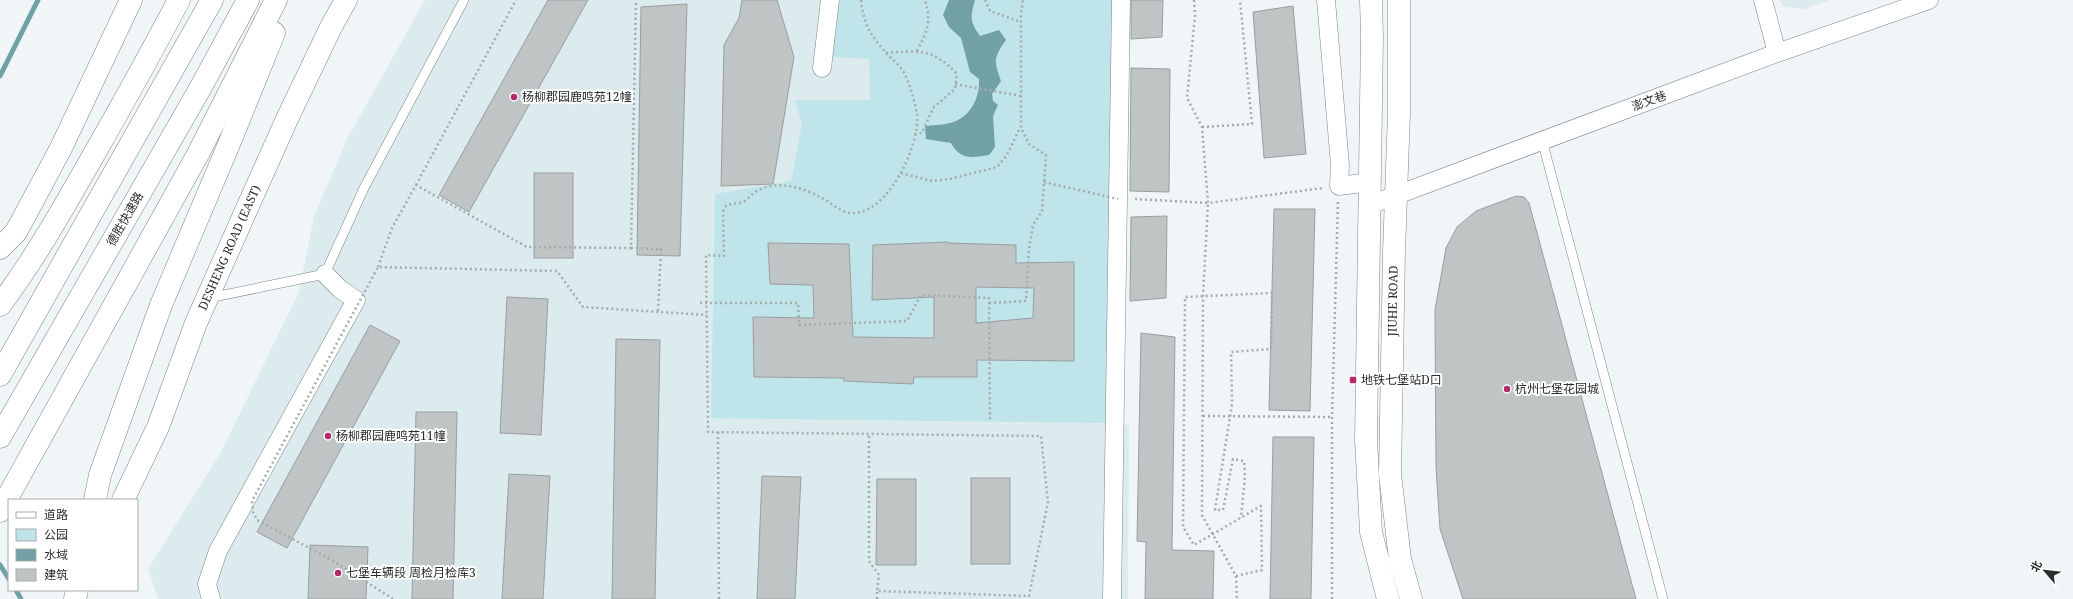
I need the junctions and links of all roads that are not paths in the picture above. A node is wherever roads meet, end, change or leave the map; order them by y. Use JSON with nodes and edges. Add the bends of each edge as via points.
{"nodes":[{"id":1,"x":130,"y":0,"type":"edge"},
{"id":2,"x":179,"y":0,"type":"edge"},
{"id":3,"x":212,"y":0,"type":"edge"},
{"id":4,"x":248,"y":0,"type":"edge"},
{"id":5,"x":276,"y":0,"type":"edge"},
{"id":6,"x":286,"y":0,"type":"edge"},
{"id":7,"x":338,"y":0,"type":"edge"},
{"id":8,"x":346,"y":0,"type":"edge"},
{"id":9,"x":464,"y":0,"type":"edge"},
{"id":10,"x":830,"y":0,"type":"edge"},
{"id":11,"x":1121,"y":0,"type":"edge"},
{"id":12,"x":1326,"y":0,"type":"edge"},
{"id":13,"x":1371,"y":0,"type":"edge"},
{"id":14,"x":1398,"y":0,"type":"edge"},
{"id":15,"x":1763,"y":0,"type":"edge"},
{"id":16,"x":1929,"y":0,"type":"edge"},
{"id":17,"x":331,"y":27,"type":"junction"},
{"id":18,"x":1777,"y":53,"type":"junction"},
{"id":19,"x":822,"y":68,"type":"dead end"},
{"id":20,"x":1542,"y":140,"type":"junction"},
{"id":21,"x":1370,"y":182,"type":"junction"},
{"id":22,"x":1396,"y":195,"type":"junction"},
{"id":23,"x":1370,"y":204,"type":"junction"},
{"id":24,"x":0,"y":248,"type":"edge"},
{"id":25,"x":325,"y":274,"type":"junction"},
{"id":26,"x":207,"y":298,"type":"junction"},
{"id":27,"x":0,"y":305,"type":"edge"},
{"id":28,"x":0,"y":375,"type":"edge"},
{"id":29,"x":0,"y":438,"type":"edge"},
{"id":30,"x":95,"y":499,"type":"edge"},
{"id":31,"x":122,"y":499,"type":"edge"},
{"id":32,"x":0,"y":511,"type":"edge"},
{"id":33,"x":212,"y":599,"type":"edge"},
{"id":34,"x":1112,"y":599,"type":"edge"},
{"id":35,"x":1388,"y":599,"type":"edge"},
{"id":36,"x":1411,"y":599,"type":"edge"},
{"id":37,"x":1663,"y":599,"type":"edge"}],
"edges":[{"from":1,"to":24,"type":"main road","via":[[61,148],[16,232]]},
{"from":2,"to":27,"type":"main road","via":[[52,227],[23,275]]},
{"from":3,"to":28,"type":"main road"},
{"from":4,"to":29,"type":"main road","name":"德胜快速路"},
{"from":5,"to":32,"type":"main road","via":[[198,154]]},
{"from":6,"to":30,"type":"main road","via":[[230,144],[161,305],[100,475]]},
{"from":7,"to":17,"type":"main road"},
{"from":8,"to":17,"type":"main road","name":"DESHENG ROAD (EAST)"},
{"from":9,"to":25,"type":"lane","via":[[364,188]]},
{"from":10,"to":19,"type":"street"},
{"from":11,"to":34,"type":"street","via":[[1126,199]]},
{"from":12,"to":21,"type":"street","via":[[1340,165],[1339,186]]},
{"from":13,"to":21,"type":"main road","name":"JIUHE ROAD"},
{"from":14,"to":22,"type":"main road","name":"JIUHE ROAD","via":[[1400,112]]},
{"from":15,"to":18,"type":"street"},
{"from":16,"to":18,"type":"street","name":"澎文巷"},
{"from":17,"to":26,"type":"main road","name":"DESHENG ROAD (EAST)"},
{"from":18,"to":20,"type":"street","name":"澎文巷"},
{"from":20,"to":22,"type":"street","name":"澎文巷"},
{"from":20,"to":37,"type":"lane"},
{"from":21,"to":23,"type":"main road","name":"JIUHE ROAD"},
{"from":22,"to":23,"type":"street","name":"澎文巷"},
{"from":22,"to":36,"type":"main road","name":"JIUHE ROAD","via":[[1390,474],[1400,559]]},
{"from":23,"to":35,"type":"main road","name":"JIUHE ROAD","via":[[1366,440],[1370,532]]},
{"from":25,"to":26,"type":"lane"},
{"from":25,"to":33,"type":"street","via":[[356,300],[218,551],[207,584]]},
{"from":26,"to":31,"type":"main road","name":"DESHENG ROAD (EAST)","via":[[158,427]]}]}
